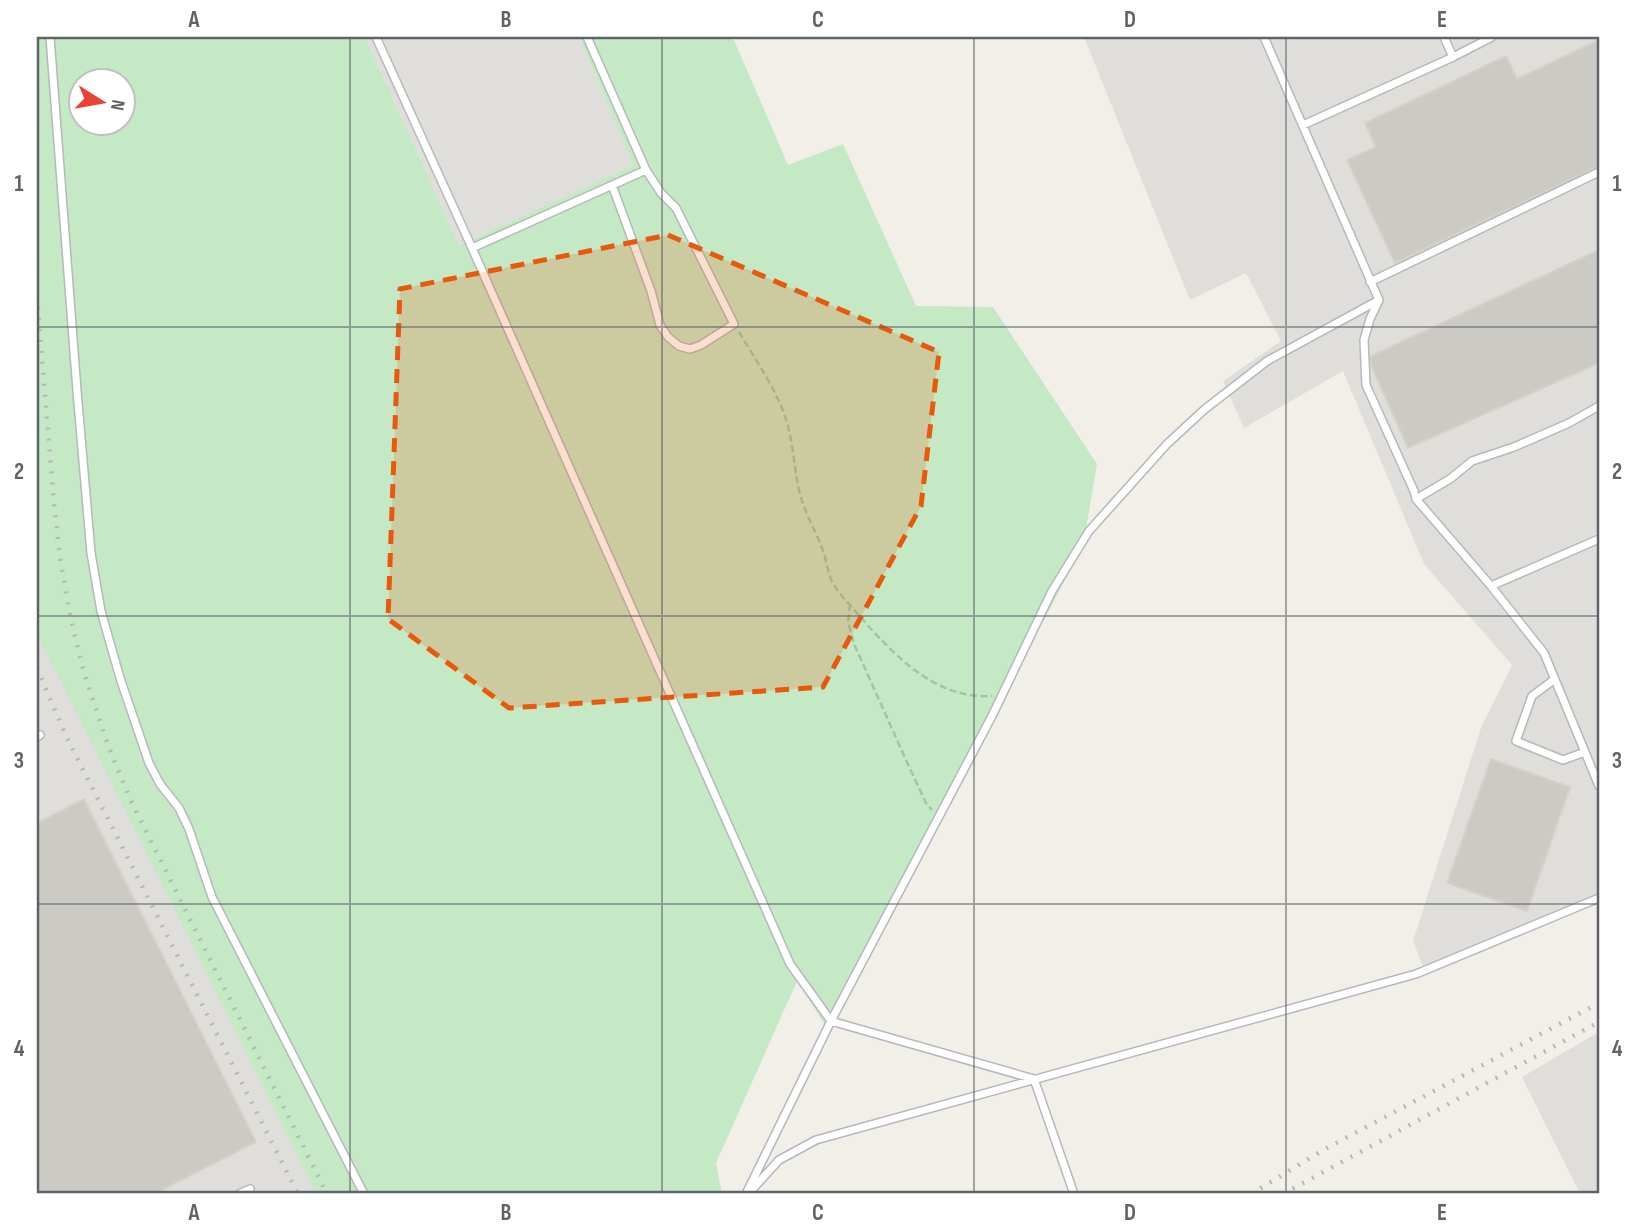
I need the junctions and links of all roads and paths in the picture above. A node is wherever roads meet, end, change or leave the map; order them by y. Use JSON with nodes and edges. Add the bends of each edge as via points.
{"nodes":[{"id":1,"x":50,"y":37,"type":"edge"},
{"id":2,"x":376,"y":37,"type":"edge"},
{"id":3,"x":587,"y":37,"type":"edge"},
{"id":4,"x":1264,"y":37,"type":"edge"},
{"id":5,"x":1444,"y":37,"type":"edge"},
{"id":6,"x":1492,"y":37,"type":"edge"},
{"id":7,"x":1453,"y":57,"type":"junction"},
{"id":8,"x":1303,"y":125,"type":"junction"},
{"id":9,"x":646,"y":170,"type":"junction"},
{"id":10,"x":1599,"y":172,"type":"edge"},
{"id":11,"x":612,"y":185,"type":"junction"},
{"id":12,"x":472,"y":248,"type":"junction"},
{"id":13,"x":1370,"y":282,"type":"junction"},
{"id":14,"x":1378,"y":300,"type":"junction"},
{"id":15,"x":734,"y":324,"type":"junction"},
{"id":16,"x":1599,"y":407,"type":"edge"},
{"id":17,"x":1416,"y":499,"type":"junction"},
{"id":18,"x":1599,"y":539,"type":"edge"},
{"id":19,"x":1490,"y":586,"type":"junction"},
{"id":20,"x":850,"y":604,"type":"junction"},
{"id":21,"x":1555,"y":678,"type":"junction"},
{"id":22,"x":1002,"y":695,"type":"junction"},
{"id":23,"x":1585,"y":752,"type":"junction"},
{"id":24,"x":1599,"y":786,"type":"edge"},
{"id":25,"x":938,"y":818,"type":"junction"},
{"id":26,"x":1599,"y":898,"type":"edge"},
{"id":27,"x":831,"y":1021,"type":"junction"},
{"id":28,"x":1034,"y":1079,"type":"junction"},
{"id":29,"x":250,"y":1189,"type":"dead end"},
{"id":30,"x":239,"y":1194,"type":"edge"},
{"id":31,"x":363,"y":1194,"type":"edge"},
{"id":32,"x":747,"y":1194,"type":"edge"},
{"id":33,"x":1074,"y":1194,"type":"edge"}],
"edges":[{"from":1,"to":31,"type":"lane","via":[[77,391],[101,611],[149,763],[179,808],[212,897]]},
{"from":2,"to":12,"type":"lane"},
{"from":3,"to":9,"type":"lane"},
{"from":4,"to":8,"type":"lane"},
{"from":5,"to":7,"type":"lane"},
{"from":6,"to":7,"type":"lane"},
{"from":7,"to":8,"type":"lane"},
{"from":8,"to":13,"type":"lane"},
{"from":9,"to":11,"type":"lane"},
{"from":9,"to":15,"type":"lane","via":[[676,208]]},
{"from":10,"to":13,"type":"lane"},
{"from":11,"to":12,"type":"lane"},
{"from":11,"to":15,"type":"lane","via":[[668,337],[690,349]]},
{"from":12,"to":27,"type":"lane","via":[[790,964]]},
{"from":13,"to":14,"type":"lane"},
{"from":14,"to":17,"type":"lane","via":[[1364,340],[1366,385]]},
{"from":14,"to":22,"type":"lane","via":[[1267,360],[1167,443],[1090,531],[1052,591]]},
{"from":15,"to":20,"type":"path","via":[[784,412],[801,497],[831,580]]},
{"from":16,"to":17,"type":"lane","via":[[1514,447],[1472,461]]},
{"from":17,"to":19,"type":"lane"},
{"from":18,"to":19,"type":"lane"},
{"from":19,"to":21,"type":"lane","via":[[1544,653]]},
{"from":20,"to":22,"type":"path","via":[[880,640],[917,673],[961,692]]},
{"from":20,"to":25,"type":"path","via":[[848,622],[854,644],[926,803]]},
{"from":21,"to":23,"type":"lane"},
{"from":21,"to":23,"type":"lane","via":[[1532,696],[1516,741],[1563,760]]},
{"from":22,"to":25,"type":"lane"},
{"from":23,"to":24,"type":"lane"},
{"from":25,"to":27,"type":"lane"},
{"from":26,"to":28,"type":"lane","via":[[1416,974]]},
{"from":27,"to":28,"type":"lane"},
{"from":27,"to":32,"type":"lane"},
{"from":28,"to":32,"type":"lane","via":[[816,1140],[779,1160]]},
{"from":28,"to":33,"type":"lane"},
{"from":29,"to":30,"type":"lane"}]}
